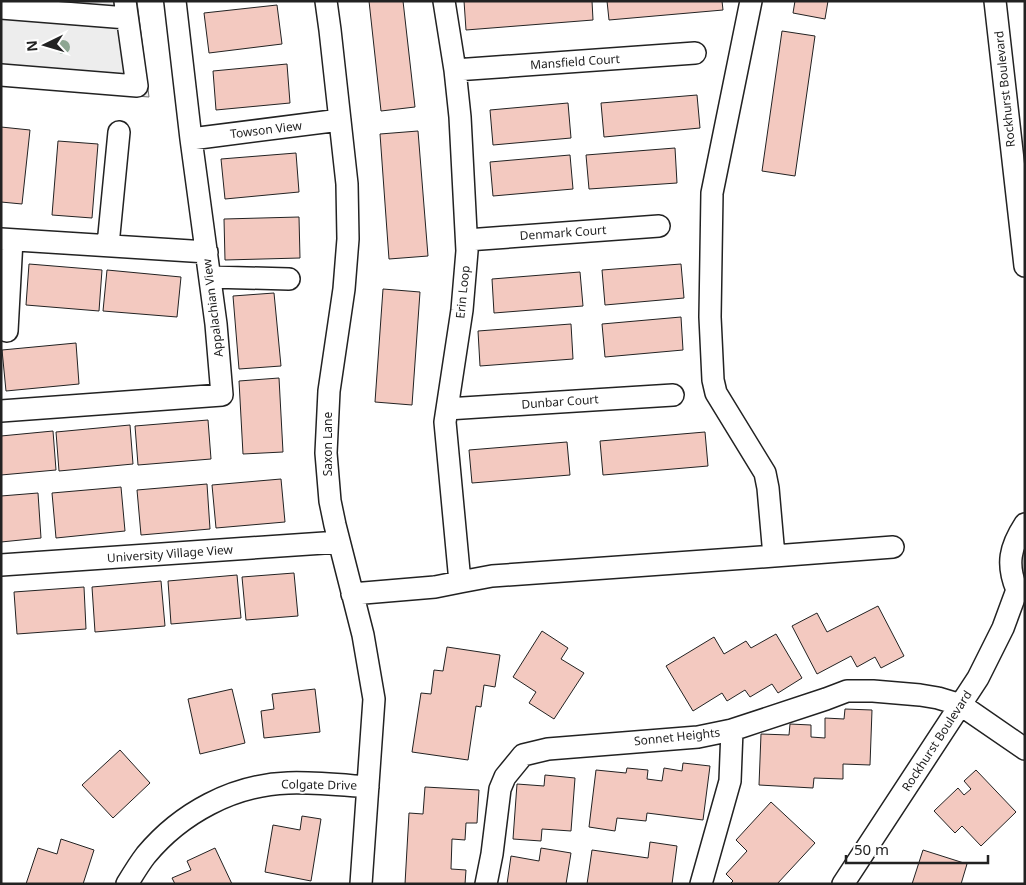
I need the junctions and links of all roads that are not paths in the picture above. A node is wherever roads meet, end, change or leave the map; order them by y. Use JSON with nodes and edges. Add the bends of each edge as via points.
{"nodes":[{"id":1,"x":175,"y":1,"type":"edge"},
{"id":2,"x":326,"y":1,"type":"edge"},
{"id":3,"x":444,"y":1,"type":"edge"},
{"id":4,"x":750,"y":1,"type":"edge"},
{"id":5,"x":995,"y":1,"type":"edge"},
{"id":6,"x":1,"y":8,"type":"edge"},
{"id":7,"x":126,"y":9,"type":"edge"},
{"id":8,"x":695,"y":53,"type":"dead end"},
{"id":9,"x":455,"y":70,"type":"junction"},
{"id":10,"x":1,"y":75,"type":"edge"},
{"id":11,"x":340,"y":120,"type":"junction"},
{"id":12,"x":120,"y":132,"type":"dead end"},
{"id":13,"x":191,"y":139,"type":"junction"},
{"id":14,"x":659,"y":226,"type":"dead end"},
{"id":15,"x":6,"y":239,"type":"edge"},
{"id":16,"x":467,"y":240,"type":"junction"},
{"id":17,"x":108,"y":245,"type":"junction"},
{"id":18,"x":207,"y":252,"type":"junction"},
{"id":19,"x":1025,"y":266,"type":"edge"},
{"id":20,"x":210,"y":278,"type":"junction"},
{"id":21,"x":288,"y":279,"type":"dead end"},
{"id":22,"x":7,"y":330,"type":"dead end"},
{"id":23,"x":673,"y":395,"type":"dead end"},
{"id":24,"x":447,"y":409,"type":"junction"},
{"id":25,"x":1,"y":411,"type":"edge"},
{"id":26,"x":1025,"y":524,"type":"edge"},
{"id":27,"x":339,"y":542,"type":"junction"},
{"id":28,"x":893,"y":547,"type":"dead end"},
{"id":29,"x":774,"y":556,"type":"junction"},
{"id":30,"x":1,"y":565,"type":"edge"},
{"id":31,"x":460,"y":582,"type":"junction"},
{"id":32,"x":1021,"y":589,"type":"edge"},
{"id":33,"x":352,"y":594,"type":"junction"},
{"id":34,"x":961,"y":705,"type":"junction"},
{"id":35,"x":732,"y":730,"type":"junction"},
{"id":36,"x":1025,"y":748,"type":"edge"},
{"id":37,"x":368,"y":787,"type":"junction"},
{"id":38,"x":127,"y":884,"type":"edge"},
{"id":39,"x":361,"y":884,"type":"edge"},
{"id":40,"x":486,"y":884,"type":"edge"},
{"id":41,"x":701,"y":884,"type":"edge"},
{"id":42,"x":843,"y":884,"type":"edge"}],
"edges":[{"from":1,"to":13,"type":"street","name":"Appalachian View"},
{"from":2,"to":11,"type":"street","name":"Saxon Lane"},
{"from":3,"to":9,"type":"street","name":"Erin Loop"},
{"from":4,"to":29,"type":"street","via":[[712,193],[712,380],[716,393],[765,473]]},
{"from":5,"to":19,"type":"street","name":"Rockhurst Boulevard"},
{"from":6,"to":7,"type":"street"},
{"from":7,"to":10,"type":"street","via":[[137,86]]},
{"from":8,"to":9,"type":"street","name":"Mansfield Court"},
{"from":9,"to":16,"type":"street","name":"Erin Loop"},
{"from":11,"to":13,"type":"street","name":"Towson View"},
{"from":11,"to":27,"type":"street","name":"Saxon Lane","via":[[347,184],[348,239],[329,391],[326,453],[330,501]]},
{"from":12,"to":17,"type":"street"},
{"from":13,"to":18,"type":"street","name":"Appalachian View"},
{"from":14,"to":16,"type":"street","name":"Denmark Court"},
{"from":15,"to":17,"type":"street"},
{"from":15,"to":22,"type":"street"},
{"from":16,"to":24,"type":"street","name":"Erin Loop","via":[[462,310]]},
{"from":17,"to":18,"type":"street"},
{"from":18,"to":20,"type":"street","name":"Appalachian View"},
{"from":20,"to":21,"type":"street"},
{"from":20,"to":25,"type":"street","name":"Appalachian View","via":[[222,395]]},
{"from":23,"to":24,"type":"street","name":"Dunbar Court"},
{"from":24,"to":31,"type":"street","name":"Erin Loop","via":[[446,430]]},
{"from":26,"to":32,"type":"street","name":"Rockhurst Boulevard","via":[[1016,537],[1010,556],[1012,580]]},
{"from":27,"to":30,"type":"street","name":"University Village View"},
{"from":27,"to":33,"type":"street","name":"Saxon Lane"},
{"from":28,"to":29,"type":"street"},
{"from":29,"to":31,"type":"street","via":[[492,576]]},
{"from":31,"to":33,"type":"street"},
{"from":32,"to":34,"type":"street","name":"Rockhurst Boulevard","via":[[996,644]]},
{"from":33,"to":37,"type":"street","name":"Saxon Lane","via":[[374,699]]},
{"from":34,"to":35,"type":"street","name":"Sonnet Heights","via":[[920,695],[847,691]]},
{"from":34,"to":36,"type":"street","name":"Sonnet Heights"},
{"from":34,"to":42,"type":"street","name":"Rockhurst Boulevard"},
{"from":35,"to":40,"type":"street","name":"Sonnet Heights","via":[[698,737],[548,749],[523,755],[505,777],[500,789]]},
{"from":35,"to":41,"type":"street","via":[[730,781]]},
{"from":37,"to":38,"type":"street","name":"Colgate Drive","via":[[288,783],[258,786],[226,796],[200,808],[167,833]]},
{"from":37,"to":39,"type":"street","name":"Saxon Lane"}]}
